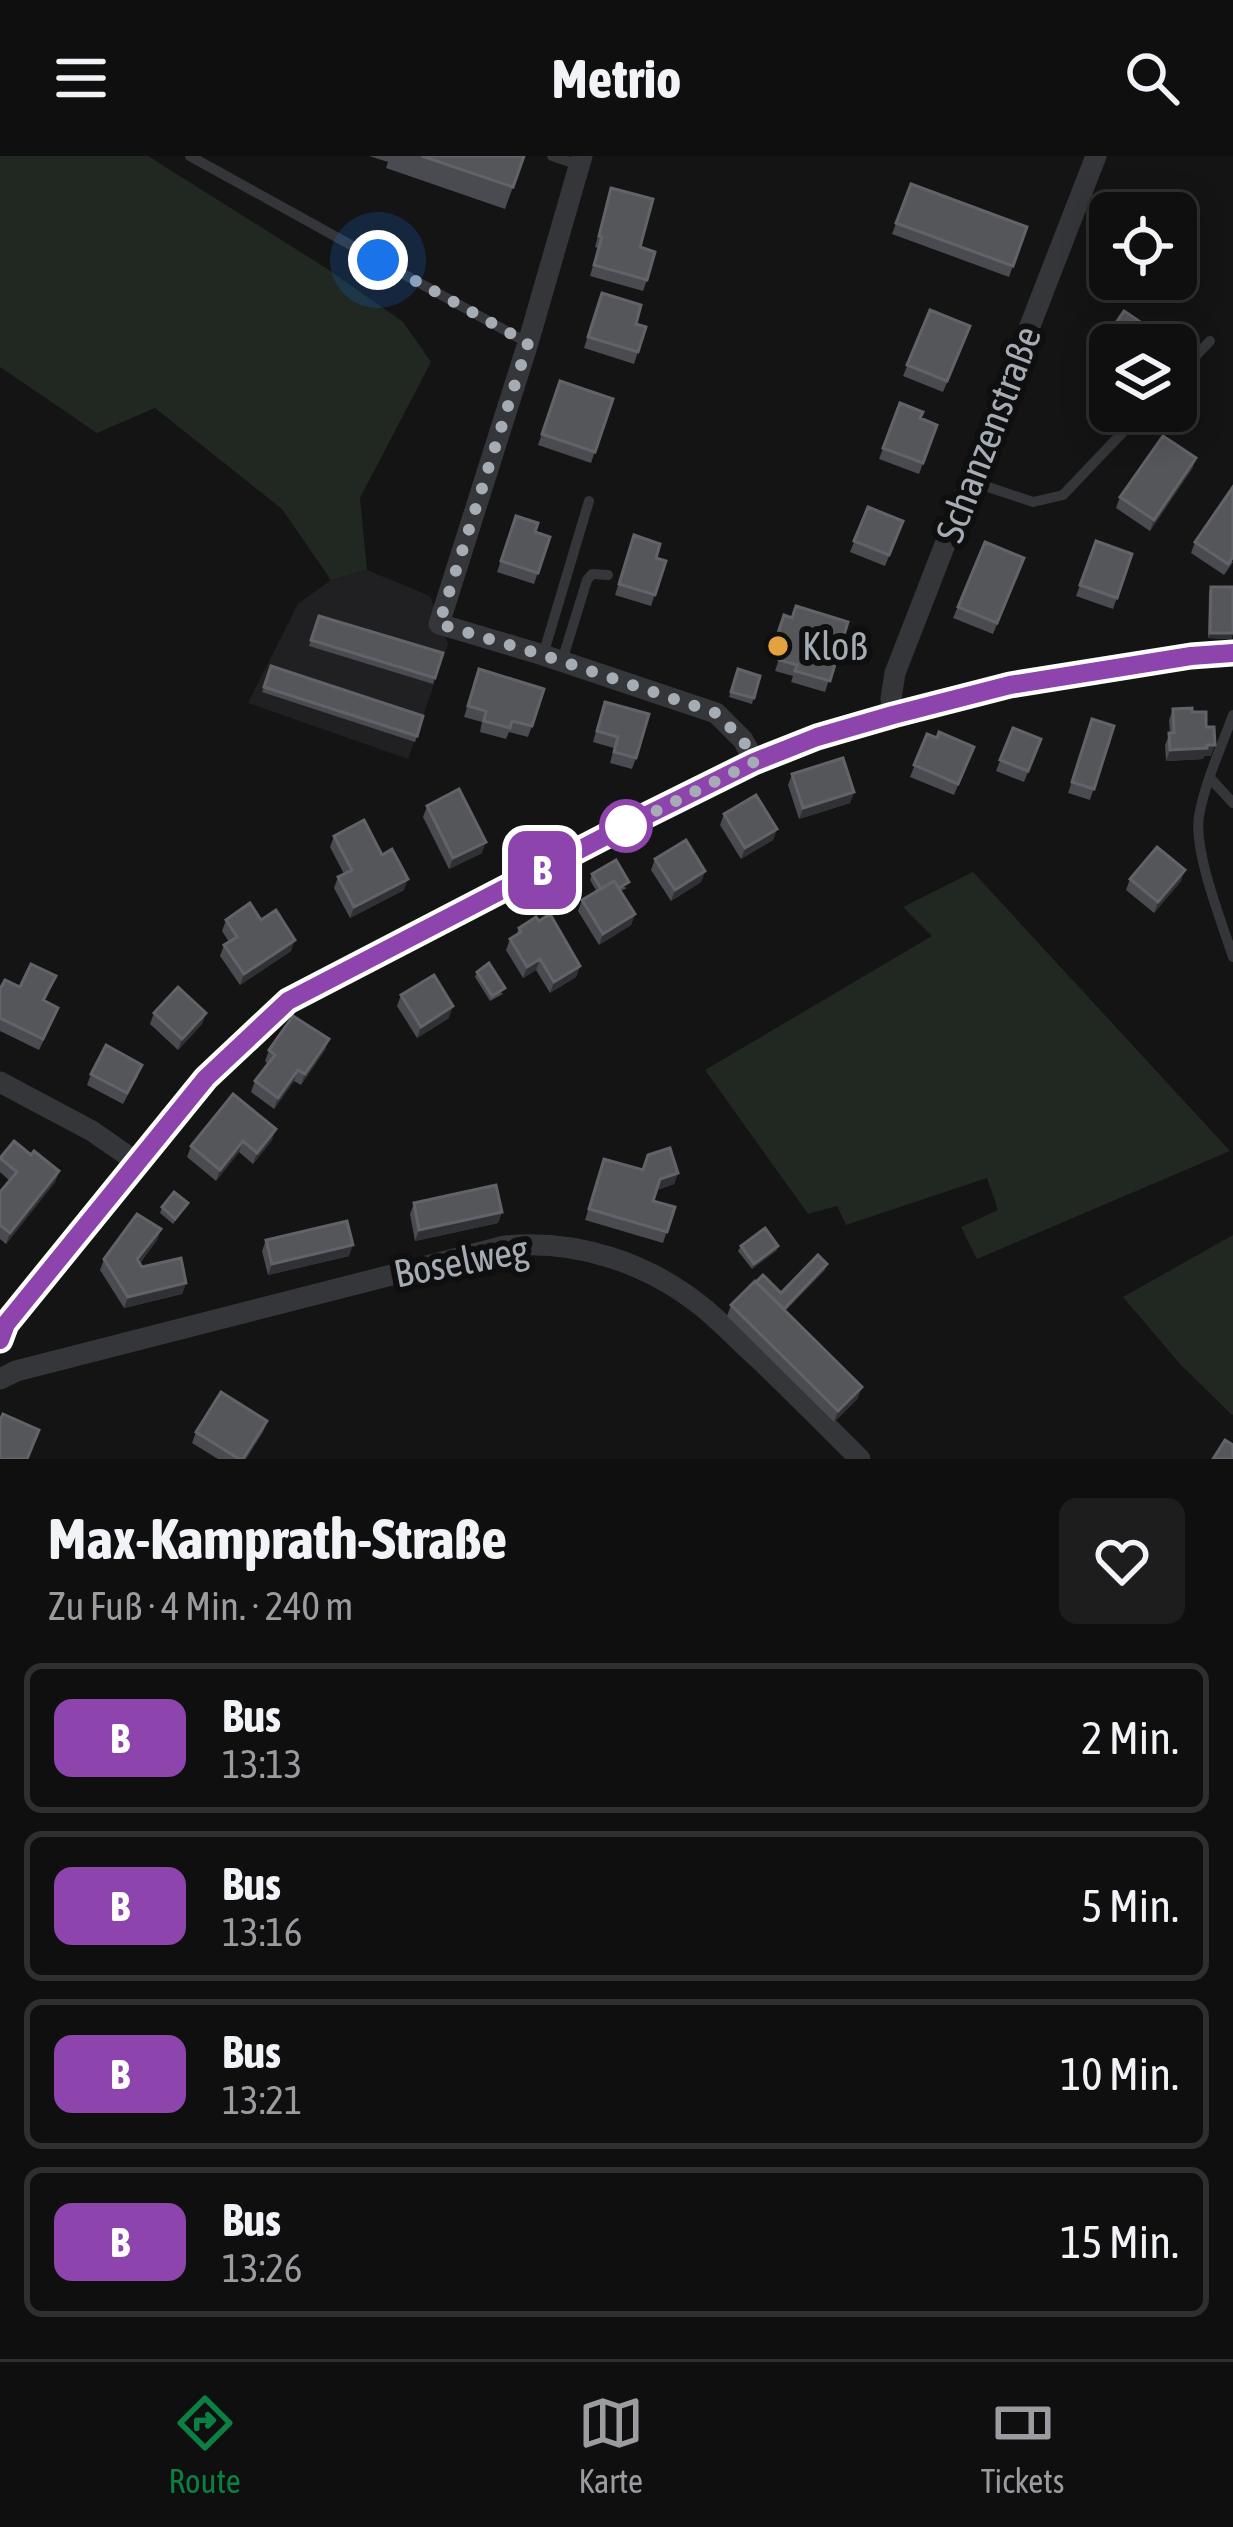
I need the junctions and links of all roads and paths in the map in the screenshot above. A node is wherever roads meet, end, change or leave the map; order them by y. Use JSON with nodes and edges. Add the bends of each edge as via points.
{"nodes":[{"id":1,"x":190,"y":156,"type":"edge"},
{"id":2,"x":552,"y":156,"type":"edge"},
{"id":3,"x":1096,"y":156,"type":"edge"},
{"id":4,"x":581,"y":160,"type":"edge"},
{"id":5,"x":1210,"y":341,"type":"dead end"},
{"id":6,"x":528,"y":343,"type":"junction"},
{"id":7,"x":1197,"y":354,"type":"edge"},
{"id":8,"x":1123,"y":432,"type":"edge"},
{"id":9,"x":970,"y":481,"type":"junction"},
{"id":10,"x":589,"y":501,"type":"dead end"},
{"id":11,"x":608,"y":575,"type":"dead end"},
{"id":12,"x":1233,"y":653,"type":"edge"},
{"id":13,"x":552,"y":658,"type":"junction"},
{"id":14,"x":893,"y":715,"type":"junction"},
{"id":15,"x":1233,"y":718,"type":"edge"},
{"id":16,"x":754,"y":762,"type":"junction"},
{"id":17,"x":1210,"y":778,"type":"junction"},
{"id":18,"x":1233,"y":803,"type":"edge"},
{"id":19,"x":1233,"y":957,"type":"edge"},
{"id":20,"x":0,"y":1082,"type":"edge"},
{"id":21,"x":138,"y":1163,"type":"junction"},
{"id":22,"x":0,"y":1340,"type":"edge"},
{"id":23,"x":0,"y":1379,"type":"edge"},
{"id":24,"x":860,"y":1459,"type":"edge"}],
"edges":[{"from":1,"to":6,"type":"lane"},
{"from":2,"to":4,"type":"lane"},
{"from":3,"to":9,"type":"street","name":"Schanzenstraße"},
{"from":4,"to":6,"type":"street"},
{"from":5,"to":7,"type":"lane"},
{"from":6,"to":13,"type":"street","via":[[439,624]]},
{"from":8,"to":9,"type":"lane","via":[[1063,494],[1033,502]]},
{"from":9,"to":14,"type":"street","name":"Schanzenstraße","via":[[895,673]]},
{"from":10,"to":13,"type":"lane"},
{"from":11,"to":13,"type":"lane","via":[[586,580]]},
{"from":12,"to":14,"type":"street","via":[[1010,685]]},
{"from":13,"to":16,"type":"street","via":[[716,713]]},
{"from":14,"to":16,"type":"street"},
{"from":15,"to":17,"type":"lane"},
{"from":16,"to":21,"type":"street","via":[[288,1001],[206,1078]]},
{"from":17,"to":18,"type":"lane"},
{"from":17,"to":19,"type":"lane","via":[[1197,821]]},
{"from":20,"to":21,"type":"street"},
{"from":21,"to":22,"type":"street"},
{"from":23,"to":24,"type":"street","name":"Boselweg","via":[[505,1246],[554,1244],[629,1264],[705,1309]]}]}
